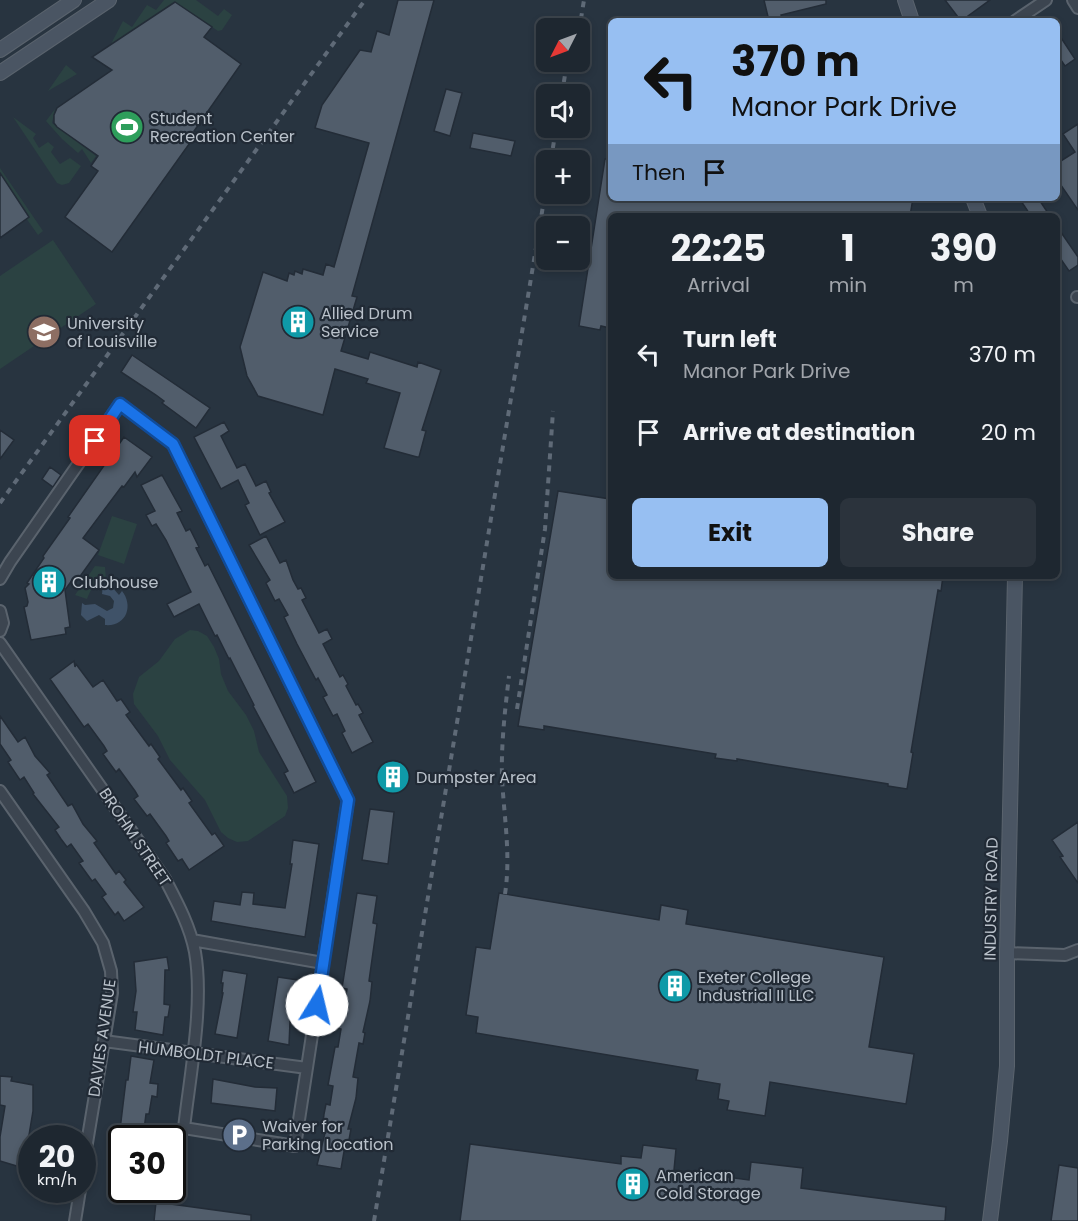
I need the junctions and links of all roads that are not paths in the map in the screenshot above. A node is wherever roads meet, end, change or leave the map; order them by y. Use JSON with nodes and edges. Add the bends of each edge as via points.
{"nodes":[{"id":1,"x":74,"y":0,"type":"edge"},
{"id":2,"x":109,"y":0,"type":"edge"},
{"id":3,"x":905,"y":0,"type":"edge"},
{"id":4,"x":1046,"y":0,"type":"edge"},
{"id":5,"x":1073,"y":0,"type":"edge"},
{"id":6,"x":1078,"y":8,"type":"edge"},
{"id":7,"x":911,"y":18,"type":"edge"},
{"id":8,"x":1019,"y":18,"type":"edge"},
{"id":9,"x":0,"y":50,"type":"edge"},
{"id":10,"x":0,"y":73,"type":"edge"},
{"id":11,"x":0,"y":579,"type":"edge"},
{"id":12,"x":1015,"y":579,"type":"edge"},
{"id":13,"x":0,"y":611,"type":"edge"},
{"id":14,"x":0,"y":631,"type":"edge"},
{"id":15,"x":0,"y":643,"type":"edge"},
{"id":16,"x":0,"y":791,"type":"edge"},
{"id":17,"x":192,"y":940,"type":"junction"},
{"id":18,"x":1078,"y":950,"type":"edge"},
{"id":19,"x":1007,"y":953,"type":"junction"},
{"id":20,"x":323,"y":963,"type":"junction"},
{"id":21,"x":104,"y":1041,"type":"junction"},
{"id":22,"x":193,"y":1053,"type":"junction"},
{"id":23,"x":307,"y":1068,"type":"junction"},
{"id":24,"x":90,"y":1125,"type":"edge"},
{"id":25,"x":78,"y":1203,"type":"edge"},
{"id":26,"x":75,"y":1221,"type":"edge"},
{"id":27,"x":990,"y":1221,"type":"edge"}],
"edges":[{"from":1,"to":9,"type":"main road"},
{"from":2,"to":10,"type":"main road"},
{"from":3,"to":7,"type":"main road"},
{"from":4,"to":8,"type":"street"},
{"from":5,"to":6,"type":"street"},
{"from":11,"to":20,"type":"street","via":[[120,404],[173,444],[348,800]]},
{"from":12,"to":19,"type":"main road","name":"INDUSTRY ROAD"},
{"from":13,"to":14,"type":"street"},
{"from":15,"to":17,"type":"street","name":"BROHM STREET","via":[[165,879]]},
{"from":16,"to":21,"type":"street","name":"DAVIES AVENUE","via":[[103,943],[111,970],[112,993]]},
{"from":17,"to":20,"type":"street"},
{"from":17,"to":22,"type":"street","name":"BROHM STREET","via":[[199,982]]},
{"from":18,"to":19,"type":"street","via":[[1065,955]]},
{"from":19,"to":27,"type":"main road","name":"INDUSTRY ROAD","via":[[1007,1066]]},
{"from":20,"to":23,"type":"street"},
{"from":21,"to":22,"type":"street","name":"HUMBOLDT PLACE"},
{"from":21,"to":24,"type":"street","name":"DAVIES AVENUE"},
{"from":22,"to":23,"type":"street","name":"HUMBOLDT PLACE"},
{"from":22,"to":23,"type":"street","name":"BROHM STREET","via":[[184,1128],[295,1146]]},
{"from":25,"to":26,"type":"street"}]}
